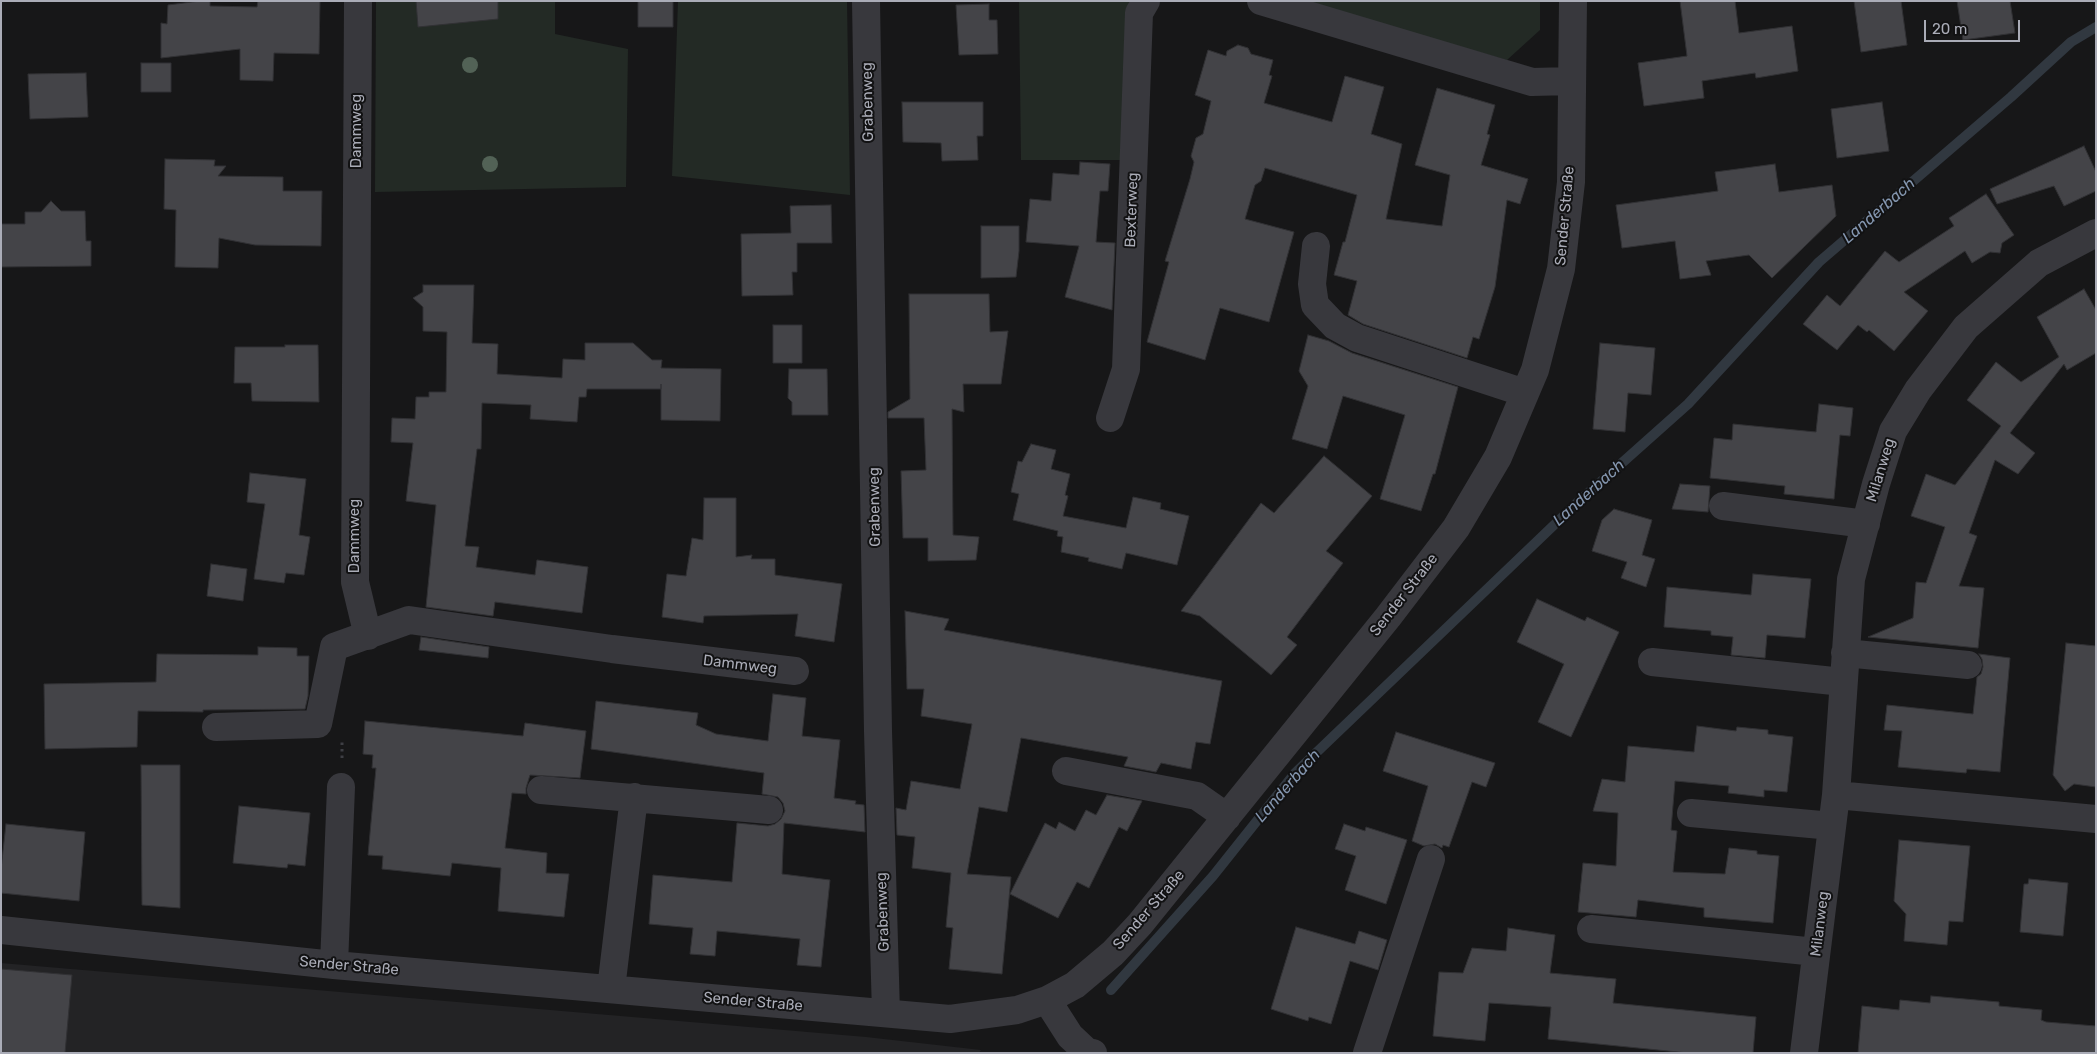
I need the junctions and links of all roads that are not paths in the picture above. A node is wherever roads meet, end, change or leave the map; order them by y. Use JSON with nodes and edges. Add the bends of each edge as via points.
{"nodes":[{"id":1,"x":358,"y":1,"type":"edge"},
{"id":2,"x":866,"y":1,"type":"edge"},
{"id":3,"x":1146,"y":1,"type":"edge"},
{"id":4,"x":1261,"y":1,"type":"edge"},
{"id":5,"x":1573,"y":1,"type":"edge"},
{"id":6,"x":1571,"y":81,"type":"junction"},
{"id":7,"x":2096,"y":233,"type":"edge"},
{"id":8,"x":1316,"y":246,"type":"dead end"},
{"id":9,"x":1526,"y":393,"type":"junction"},
{"id":10,"x":1110,"y":418,"type":"dead end"},
{"id":11,"x":1724,"y":506,"type":"dead end"},
{"id":12,"x":1866,"y":524,"type":"junction"},
{"id":13,"x":368,"y":636,"type":"junction"},
{"id":14,"x":1845,"y":653,"type":"junction"},
{"id":15,"x":1652,"y":662,"type":"dead end"},
{"id":16,"x":1968,"y":665,"type":"dead end"},
{"id":17,"x":795,"y":671,"type":"dead end"},
{"id":18,"x":1843,"y":682,"type":"junction"},
{"id":19,"x":216,"y":727,"type":"dead end"},
{"id":20,"x":1066,"y":771,"type":"dead end"},
{"id":21,"x":342,"y":787,"type":"dead end"},
{"id":22,"x":541,"y":790,"type":"dead end"},
{"id":23,"x":1836,"y":795,"type":"junction"},
{"id":24,"x":634,"y":797,"type":"junction"},
{"id":25,"x":769,"y":810,"type":"dead end"},
{"id":26,"x":1691,"y":812,"type":"dead end"},
{"id":27,"x":1227,"y":817,"type":"junction"},
{"id":28,"x":2096,"y":819,"type":"edge"},
{"id":29,"x":1832,"y":826,"type":"junction"},
{"id":30,"x":1430,"y":859,"type":"dead end"},
{"id":31,"x":1590,"y":929,"type":"dead end"},
{"id":32,"x":1,"y":930,"type":"edge"},
{"id":33,"x":1816,"y":952,"type":"junction"},
{"id":34,"x":334,"y":965,"type":"junction"},
{"id":35,"x":611,"y":989,"type":"junction"},
{"id":36,"x":1048,"y":1000,"type":"junction"},
{"id":37,"x":886,"y":1013,"type":"junction"},
{"id":38,"x":1093,"y":1053,"type":"edge"},
{"id":39,"x":1367,"y":1053,"type":"edge"},
{"id":40,"x":1804,"y":1053,"type":"edge"}],
"edges":[{"from":1,"to":13,"type":"street","name":"Dammweg","via":[[355,582]]},
{"from":2,"to":37,"type":"street","name":"Grabenweg"},
{"from":3,"to":10,"type":"street","name":"Bexterweg","via":[[1139,13],[1126,369]]},
{"from":4,"to":6,"type":"street","via":[[1532,82]]},
{"from":5,"to":6,"type":"street","name":"Sender Straße"},
{"from":6,"to":9,"type":"street","name":"Sender Straße","via":[[1571,182],[1561,269]]},
{"from":7,"to":12,"type":"street","name":"Milanweg","via":[[2039,263],[1966,327],[1918,390],[1893,431]]},
{"from":8,"to":9,"type":"street","via":[[1312,284],[1315,305],[1335,326],[1357,338]]},
{"from":9,"to":27,"type":"street","name":"Sender Straße","via":[[1498,457],[1456,528]]},
{"from":11,"to":12,"type":"street"},
{"from":12,"to":14,"type":"street","name":"Milanweg","via":[[1851,579]]},
{"from":13,"to":17,"type":"street","name":"Dammweg","via":[[409,620]]},
{"from":13,"to":19,"type":"street","via":[[334,647],[318,724]]},
{"from":14,"to":16,"type":"street"},
{"from":14,"to":18,"type":"street","name":"Milanweg"},
{"from":15,"to":18,"type":"street"},
{"from":18,"to":23,"type":"street","name":"Milanweg"},
{"from":20,"to":27,"type":"street","via":[[1196,796]]},
{"from":21,"to":34,"type":"street"},
{"from":22,"to":24,"type":"street"},
{"from":23,"to":28,"type":"street"},
{"from":23,"to":29,"type":"street","name":"Milanweg"},
{"from":24,"to":25,"type":"street"},
{"from":24,"to":35,"type":"street"},
{"from":26,"to":29,"type":"street"},
{"from":27,"to":36,"type":"street","name":"Sender Straße","via":[[1113,953],[1075,985]]},
{"from":29,"to":33,"type":"street","name":"Milanweg"},
{"from":30,"to":39,"type":"street"},
{"from":31,"to":33,"type":"street"},
{"from":32,"to":34,"type":"street","name":"Sender Straße"},
{"from":33,"to":40,"type":"street","name":"Milanweg"},
{"from":34,"to":35,"type":"street","name":"Sender Straße"},
{"from":35,"to":37,"type":"street","name":"Sender Straße"},
{"from":36,"to":37,"type":"street","name":"Sender Straße","via":[[1017,1010],[950,1019]]},
{"from":36,"to":38,"type":"street","via":[[1070,1036],[1087,1052]]}]}
